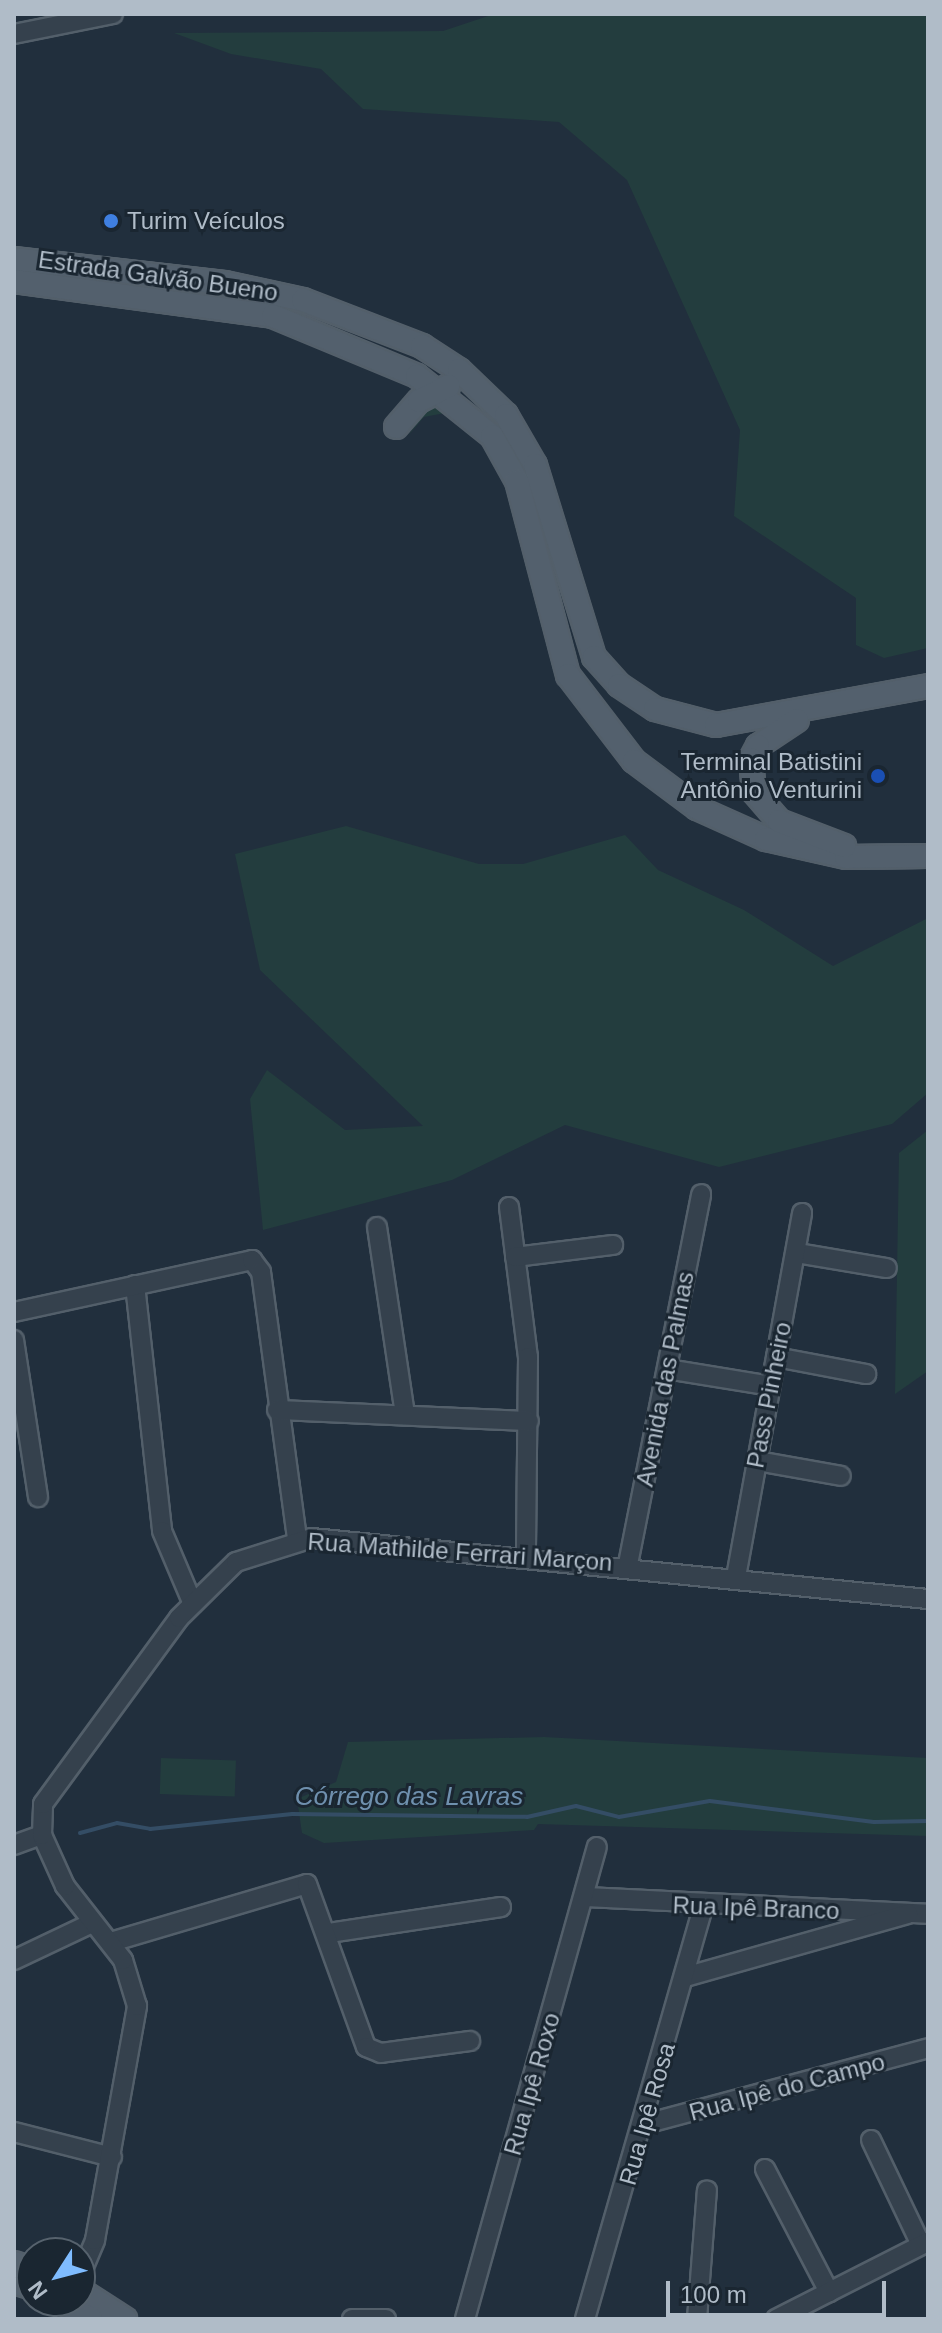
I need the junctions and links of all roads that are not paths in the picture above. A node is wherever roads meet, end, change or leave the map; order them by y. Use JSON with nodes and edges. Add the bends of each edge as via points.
{"nodes":[{"id":1,"x":113,"y":14,"type":"edge"},
{"id":2,"x":14,"y":34,"type":"edge"},
{"id":3,"x":14,"y":259,"type":"edge"},
{"id":4,"x":14,"y":281,"type":"edge"},
{"id":5,"x":436,"y":389,"type":"junction"},
{"id":6,"x":396,"y":427,"type":"dead end"},
{"id":7,"x":554,"y":528,"type":"junction"},
{"id":8,"x":919,"y":688,"type":"edge"},
{"id":9,"x":928,"y":856,"type":"edge"},
{"id":10,"x":875,"y":857,"type":"junction"},
{"id":11,"x":701,"y":1194,"type":"dead end"},
{"id":12,"x":509,"y":1207,"type":"dead end"},
{"id":13,"x":802,"y":1213,"type":"dead end"},
{"id":14,"x":377,"y":1227,"type":"dead end"},
{"id":15,"x":613,"y":1245,"type":"dead end"},
{"id":16,"x":797,"y":1253,"type":"junction"},
{"id":17,"x":515,"y":1257,"type":"junction"},
{"id":18,"x":887,"y":1268,"type":"dead end"},
{"id":19,"x":135,"y":1285,"type":"junction"},
{"id":20,"x":14,"y":1312,"type":"edge"},
{"id":21,"x":14,"y":1345,"type":"edge"},
{"id":22,"x":776,"y":1357,"type":"junction"},
{"id":23,"x":667,"y":1369,"type":"junction"},
{"id":24,"x":866,"y":1374,"type":"dead end"},
{"id":25,"x":771,"y":1386,"type":"junction"},
{"id":26,"x":277,"y":1410,"type":"junction"},
{"id":27,"x":405,"y":1415,"type":"junction"},
{"id":28,"x":529,"y":1421,"type":"junction"},
{"id":29,"x":757,"y":1461,"type":"junction"},
{"id":30,"x":841,"y":1476,"type":"dead end"},
{"id":31,"x":38,"y":1497,"type":"dead end"},
{"id":32,"x":297,"y":1540,"type":"junction"},
{"id":33,"x":526,"y":1554,"type":"junction"},
{"id":34,"x":628,"y":1564,"type":"junction"},
{"id":35,"x":736,"y":1577,"type":"junction"},
{"id":36,"x":928,"y":1599,"type":"edge"},
{"id":37,"x":193,"y":1604,"type":"junction"},
{"id":38,"x":42,"y":1835,"type":"junction"},
{"id":39,"x":14,"y":1845,"type":"edge"},
{"id":40,"x":597,"y":1847,"type":"dead end"},
{"id":41,"x":586,"y":1897,"type":"junction"},
{"id":42,"x":501,"y":1907,"type":"dead end"},
{"id":43,"x":703,"y":1907,"type":"junction"},
{"id":44,"x":919,"y":1914,"type":"edge"},
{"id":45,"x":92,"y":1923,"type":"junction"},
{"id":46,"x":329,"y":1933,"type":"junction"},
{"id":47,"x":111,"y":1942,"type":"junction"},
{"id":48,"x":14,"y":1960,"type":"edge"},
{"id":49,"x":685,"y":1977,"type":"junction"},
{"id":50,"x":470,"y":2041,"type":"dead end"},
{"id":51,"x":928,"y":2048,"type":"edge"},
{"id":52,"x":645,"y":2124,"type":"junction"},
{"id":53,"x":14,"y":2132,"type":"edge"},
{"id":54,"x":871,"y":2140,"type":"dead end"},
{"id":55,"x":112,"y":2157,"type":"junction"},
{"id":56,"x":765,"y":2169,"type":"dead end"},
{"id":57,"x":707,"y":2190,"type":"dead end"},
{"id":58,"x":96,"y":2237,"type":"edge"},
{"id":59,"x":925,"y":2244,"type":"edge"},
{"id":60,"x":829,"y":2292,"type":"junction"},
{"id":61,"x":96,"y":2311,"type":"edge"},
{"id":62,"x":384,"y":2318,"type":"edge"},
{"id":63,"x":125,"y":2319,"type":"edge"},
{"id":64,"x":352,"y":2319,"type":"edge"},
{"id":65,"x":465,"y":2319,"type":"edge"},
{"id":66,"x":585,"y":2319,"type":"edge"},
{"id":67,"x":697,"y":2319,"type":"edge"},
{"id":68,"x":776,"y":2319,"type":"edge"}],
"edges":[{"from":1,"to":2,"type":"street"},
{"from":3,"to":7,"type":"main road","name":"Estrada Galvão Bueno","via":[[225,283],[303,300],[422,346],[470,378],[506,415],[535,465]]},
{"from":4,"to":5,"type":"main road","name":"Estrada Galvão Bueno","via":[[273,316],[361,347]]},
{"from":5,"to":6,"type":"main road"},
{"from":5,"to":7,"type":"main road","via":[[458,388],[474,399],[507,441]]},
{"from":5,"to":10,"type":"main road","name":"Estrada Galvão Bueno","via":[[492,436],[517,481],[559,653],[578,695],[615,742],[717,819],[812,852]]},
{"from":7,"to":8,"type":"main road","name":"Estrada Galvão Bueno","via":[[594,657],[619,685],[655,709],[716,725]]},
{"from":8,"to":10,"type":"main road","via":[[786,722],[751,759],[760,803],[791,827]]},
{"from":9,"to":10,"type":"main road","name":"Estrada Galvão Bueno"},
{"from":11,"to":23,"type":"street","name":"Avenida das Palmas"},
{"from":12,"to":17,"type":"street"},
{"from":13,"to":16,"type":"street","name":"Pass Pinheiro"},
{"from":14,"to":27,"type":"street"},
{"from":15,"to":17,"type":"street"},
{"from":16,"to":18,"type":"street"},
{"from":16,"to":22,"type":"street","name":"Pass Pinheiro"},
{"from":17,"to":28,"type":"street"},
{"from":19,"to":20,"type":"street"},
{"from":19,"to":26,"type":"street","via":[[245,1258],[256,1264]]},
{"from":19,"to":37,"type":"street","via":[[162,1531]]},
{"from":21,"to":31,"type":"street"},
{"from":22,"to":24,"type":"street"},
{"from":22,"to":25,"type":"street","name":"Pass Pinheiro"},
{"from":23,"to":25,"type":"street"},
{"from":23,"to":34,"type":"street","name":"Avenida das Palmas"},
{"from":25,"to":29,"type":"street","name":"Pass Pinheiro"},
{"from":26,"to":27,"type":"street"},
{"from":26,"to":32,"type":"street"},
{"from":27,"to":28,"type":"street"},
{"from":28,"to":33,"type":"street"},
{"from":29,"to":30,"type":"street"},
{"from":29,"to":35,"type":"street","name":"Pass Pinheiro"},
{"from":32,"to":33,"type":"street","name":"Rua Mathilde Ferrari Marçon"},
{"from":32,"to":37,"type":"street","name":"Rua Mathilde Ferrari Marçon","via":[[236,1562]]},
{"from":33,"to":34,"type":"street","name":"Rua Mathilde Ferrari Marçon"},
{"from":34,"to":35,"type":"street","name":"Rua Mathilde Ferrari Marçon"},
{"from":35,"to":36,"type":"street","name":"Rua Mathilde Ferrari Marçon"},
{"from":37,"to":38,"type":"street","name":"Rua Mathilde Ferrari Marçon","via":[[50,1790]]},
{"from":38,"to":39,"type":"street"},
{"from":38,"to":45,"type":"street"},
{"from":40,"to":41,"type":"street","name":"Rua Ipê Roxo"},
{"from":41,"to":43,"type":"street","name":"Rua Ipê Branco"},
{"from":41,"to":65,"type":"street","name":"Rua Ipê Roxo"},
{"from":42,"to":46,"type":"street"},
{"from":43,"to":44,"type":"street","name":"Rua Ipê Branco"},
{"from":43,"to":49,"type":"street","name":"Rua Ipê Rosa"},
{"from":44,"to":49,"type":"street"},
{"from":45,"to":47,"type":"street"},
{"from":45,"to":48,"type":"street"},
{"from":46,"to":47,"type":"street","via":[[313,1890],[302,1884]]},
{"from":46,"to":50,"type":"street","via":[[369,2050]]},
{"from":47,"to":55,"type":"street","via":[[137,2006]]},
{"from":49,"to":52,"type":"street","name":"Rua Ipê Rosa"},
{"from":51,"to":52,"type":"street","name":"Rua Ipê do Campo"},
{"from":52,"to":66,"type":"street","name":"Rua Ipê Rosa"},
{"from":53,"to":55,"type":"street"},
{"from":54,"to":59,"type":"street"},
{"from":55,"to":58,"type":"street"},
{"from":56,"to":60,"type":"street"},
{"from":57,"to":67,"type":"street"},
{"from":59,"to":60,"type":"street"},
{"from":60,"to":68,"type":"street"},
{"from":61,"to":63,"type":"main road"},
{"from":62,"to":64,"type":"street"}]}
